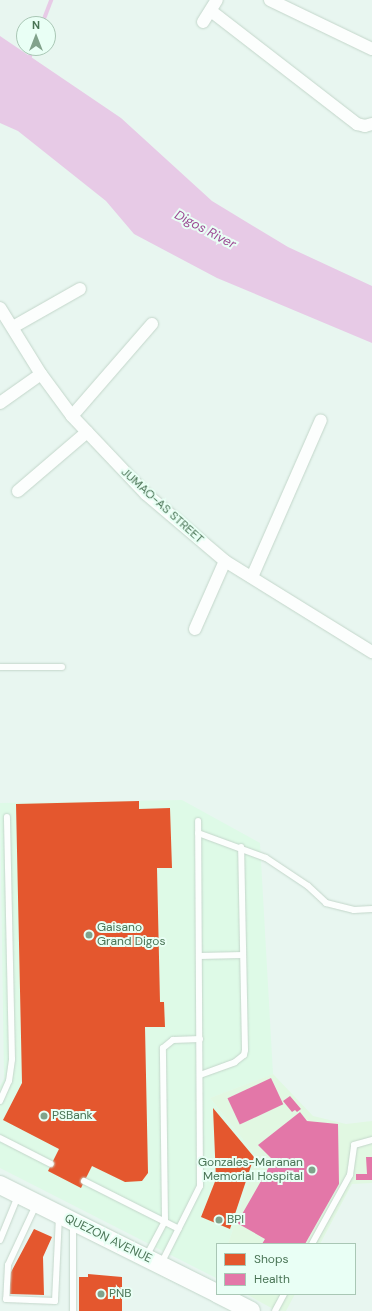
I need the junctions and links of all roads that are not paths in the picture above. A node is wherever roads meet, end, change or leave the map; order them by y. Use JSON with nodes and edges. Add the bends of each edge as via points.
{"nodes":[{"id":1,"x":217,"y":0,"type":"edge"},
{"id":2,"x":270,"y":0,"type":"edge"},
{"id":3,"x":211,"y":11,"type":"junction"},
{"id":4,"x":203,"y":22,"type":"dead end"},
{"id":5,"x":372,"y":49,"type":"edge"},
{"id":6,"x":372,"y":124,"type":"edge"},
{"id":7,"x":80,"y":289,"type":"dead end"},
{"id":8,"x":0,"y":308,"type":"edge"},
{"id":9,"x":152,"y":324,"type":"dead end"},
{"id":10,"x":13,"y":327,"type":"junction"},
{"id":11,"x":41,"y":374,"type":"junction"},
{"id":12,"x":0,"y":403,"type":"edge"},
{"id":13,"x":72,"y":416,"type":"junction"},
{"id":14,"x":321,"y":420,"type":"dead end"},
{"id":15,"x":87,"y":432,"type":"junction"},
{"id":16,"x":18,"y":491,"type":"dead end"},
{"id":17,"x":225,"y":561,"type":"junction"},
{"id":18,"x":252,"y":577,"type":"junction"},
{"id":19,"x":194,"y":629,"type":"dead end"},
{"id":20,"x":372,"y":652,"type":"edge"},
{"id":21,"x":0,"y":667,"type":"edge"},
{"id":22,"x":62,"y":667,"type":"dead end"},
{"id":23,"x":7,"y":817,"type":"dead end"},
{"id":24,"x":198,"y":821,"type":"dead end"},
{"id":25,"x":198,"y":833,"type":"junction"},
{"id":26,"x":241,"y":847,"type":"junction"},
{"id":27,"x":372,"y":910,"type":"edge"},
{"id":28,"x":243,"y":955,"type":"junction"},
{"id":29,"x":199,"y":956,"type":"junction"},
{"id":30,"x":200,"y":1039,"type":"junction"},
{"id":31,"x":200,"y":1075,"type":"junction"},
{"id":32,"x":0,"y":1101,"type":"edge"},
{"id":33,"x":0,"y":1138,"type":"edge"},
{"id":34,"x":372,"y":1140,"type":"edge"},
{"id":35,"x":51,"y":1164,"type":"dead end"},
{"id":36,"x":84,"y":1181,"type":"dead end"},
{"id":37,"x":0,"y":1185,"type":"edge"},
{"id":38,"x":18,"y":1194,"type":"junction"},
{"id":39,"x":37,"y":1204,"type":"junction"},
{"id":40,"x":66,"y":1218,"type":"junction"},
{"id":41,"x":165,"y":1221,"type":"junction"},
{"id":42,"x":180,"y":1229,"type":"junction"},
{"id":43,"x":0,"y":1240,"type":"edge"},
{"id":44,"x":313,"y":1243,"type":"edge"},
{"id":45,"x":153,"y":1261,"type":"junction"},
{"id":46,"x":216,"y":1291,"type":"edge"},
{"id":47,"x":224,"y":1295,"type":"edge"},
{"id":48,"x":283,"y":1295,"type":"edge"},
{"id":49,"x":73,"y":1311,"type":"edge"},
{"id":50,"x":251,"y":1311,"type":"edge"},
{"id":51,"x":275,"y":1311,"type":"edge"}],
"edges":[{"from":1,"to":3,"type":"street"},
{"from":2,"to":5,"type":"street"},
{"from":3,"to":4,"type":"street"},
{"from":3,"to":6,"type":"street","via":[[357,124]]},
{"from":7,"to":10,"type":"street"},
{"from":8,"to":10,"type":"street","name":"JUMAO-AS STREET"},
{"from":9,"to":13,"type":"street"},
{"from":10,"to":11,"type":"street","name":"JUMAO-AS STREET"},
{"from":11,"to":12,"type":"street"},
{"from":11,"to":13,"type":"street","name":"JUMAO-AS STREET"},
{"from":13,"to":15,"type":"street","name":"JUMAO-AS STREET"},
{"from":14,"to":18,"type":"street"},
{"from":15,"to":16,"type":"street"},
{"from":15,"to":17,"type":"street","name":"JUMAO-AS STREET","via":[[146,494]]},
{"from":17,"to":18,"type":"street","name":"JUMAO-AS STREET"},
{"from":17,"to":19,"type":"street"},
{"from":18,"to":20,"type":"street","name":"JUMAO-AS STREET"},
{"from":21,"to":22,"type":"lane"},
{"from":23,"to":32,"type":"lane","via":[[12,1059],[9,1081]]},
{"from":24,"to":25,"type":"lane"},
{"from":25,"to":26,"type":"lane"},
{"from":25,"to":29,"type":"lane"},
{"from":26,"to":27,"type":"lane","via":[[286,871],[326,903],[354,910]]},
{"from":26,"to":28,"type":"lane"},
{"from":28,"to":29,"type":"lane"},
{"from":28,"to":31,"type":"lane","via":[[244,1055],[235,1062]]},
{"from":29,"to":30,"type":"lane"},
{"from":30,"to":31,"type":"lane"},
{"from":30,"to":41,"type":"lane","via":[[173,1040],[163,1048]]},
{"from":31,"to":42,"type":"lane","via":[[200,1186]]},
{"from":33,"to":35,"type":"lane"},
{"from":34,"to":44,"type":"lane","via":[[354,1145],[350,1176]]},
{"from":36,"to":41,"type":"lane"},
{"from":37,"to":38,"type":"main road","name":"QUEZON AVENUE"},
{"from":38,"to":39,"type":"main road","name":"QUEZON AVENUE"},
{"from":38,"to":43,"type":"lane"},
{"from":39,"to":40,"type":"main road","name":"QUEZON AVENUE"},
{"from":39,"to":40,"type":"lane","via":[[8,1265],[6,1299],[55,1301]]},
{"from":40,"to":45,"type":"main road","name":"QUEZON AVENUE"},
{"from":40,"to":49,"type":"lane"},
{"from":41,"to":42,"type":"lane"},
{"from":41,"to":45,"type":"lane"},
{"from":42,"to":45,"type":"lane"},
{"from":45,"to":46,"type":"main road","name":"QUEZON AVENUE"},
{"from":47,"to":50,"type":"main road","name":"QUEZON AVENUE"},
{"from":48,"to":51,"type":"lane"}]}
